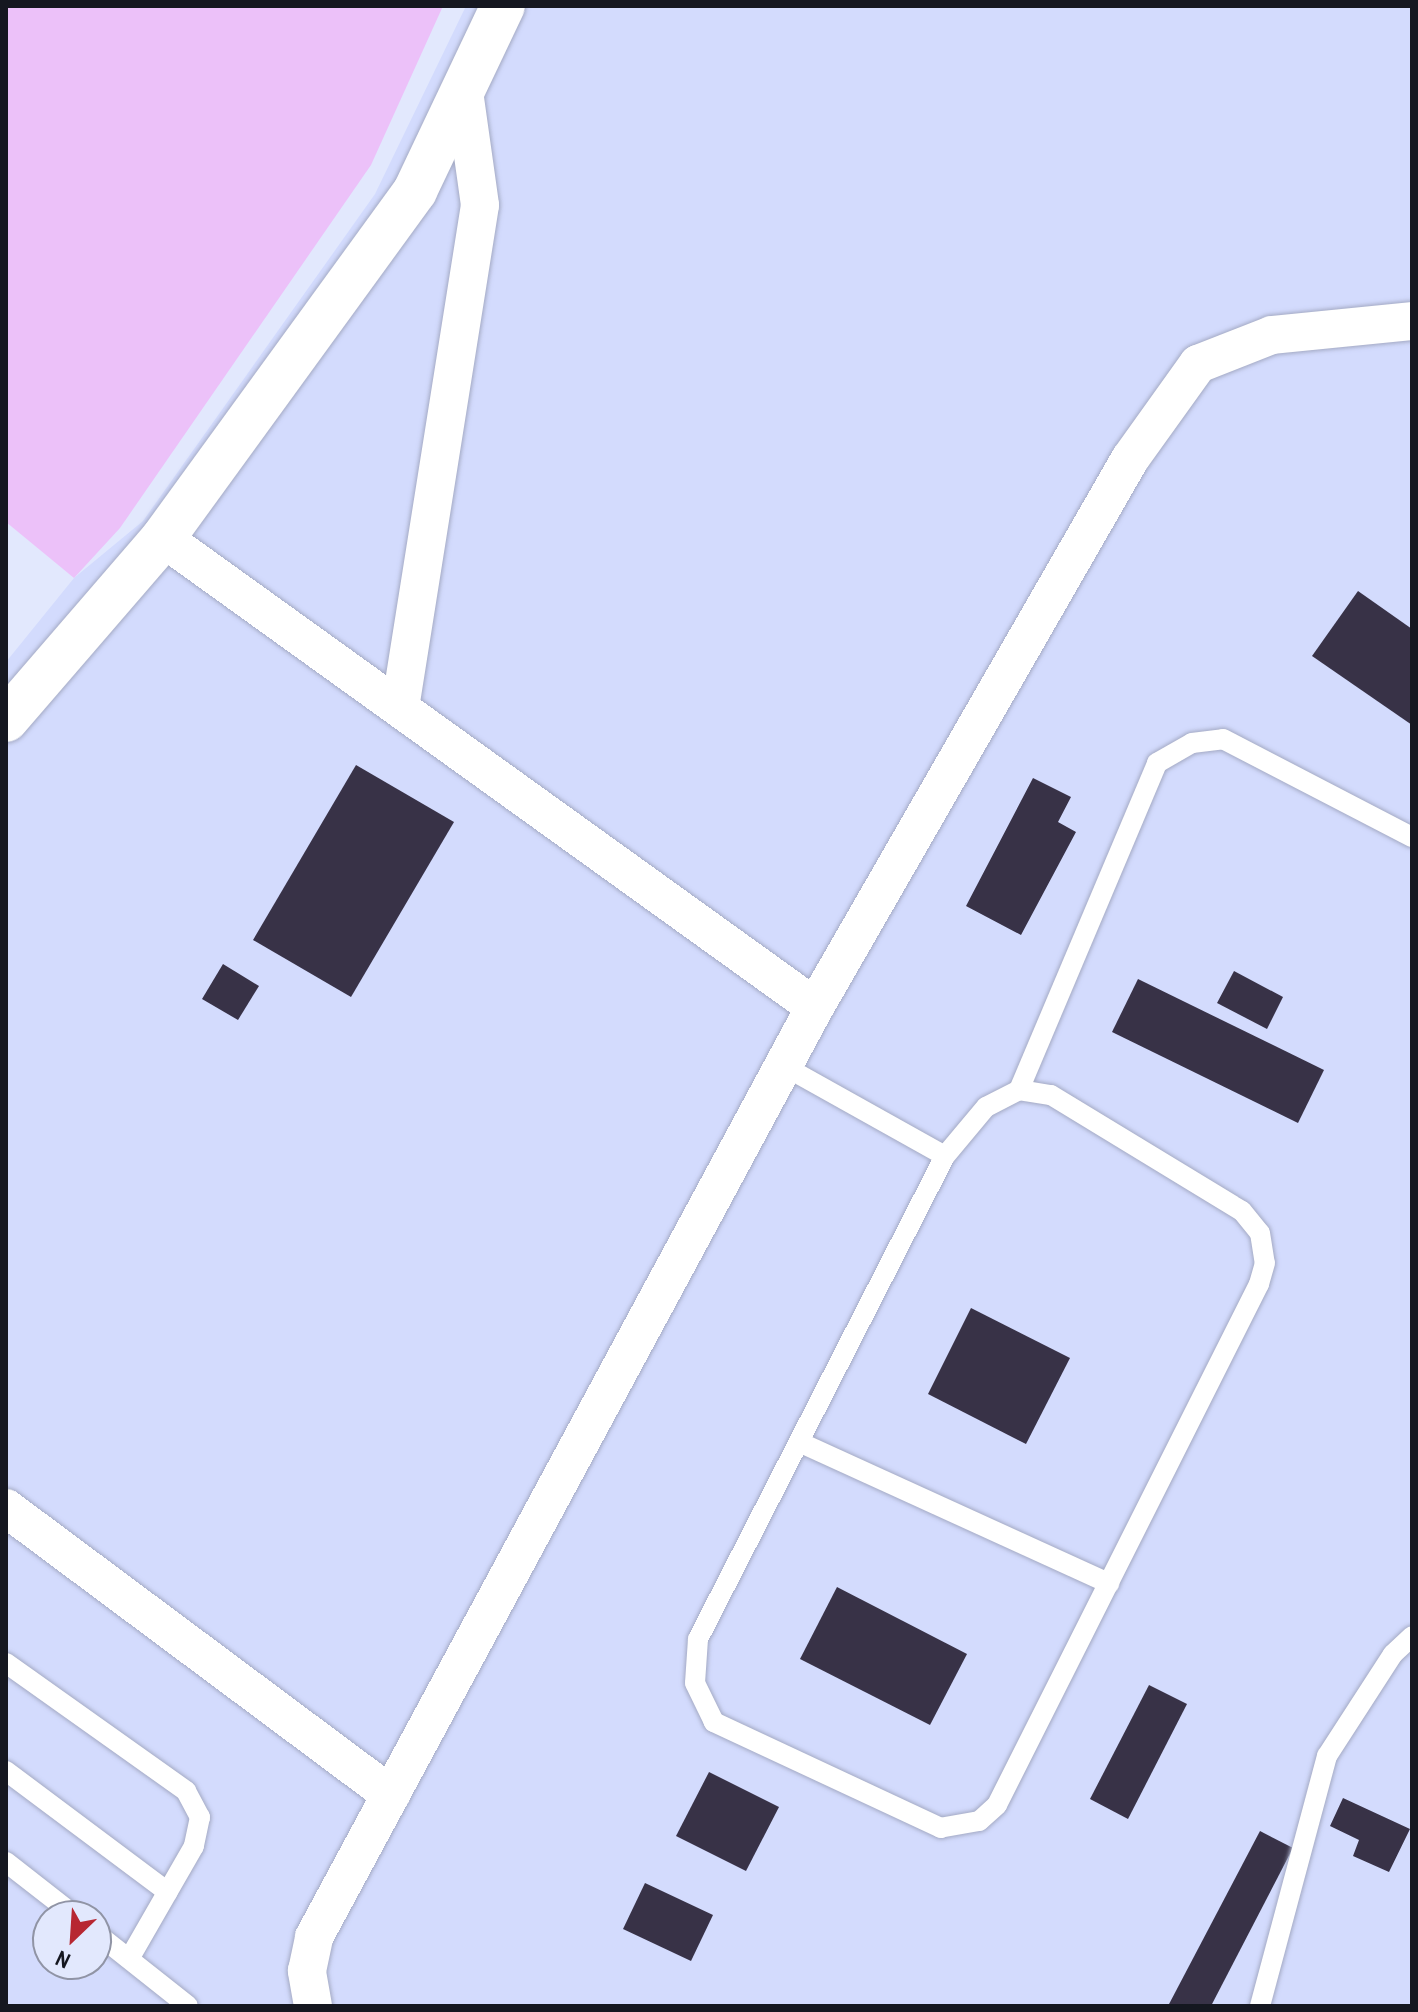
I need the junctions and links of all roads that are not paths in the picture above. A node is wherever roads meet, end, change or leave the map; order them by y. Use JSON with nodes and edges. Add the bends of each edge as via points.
{"nodes":[{"id":1,"x":503,"y":6,"type":"edge"},
{"id":2,"x":464,"y":91,"type":"junction"},
{"id":3,"x":1412,"y":321,"type":"edge"},
{"id":4,"x":163,"y":538,"type":"junction"},
{"id":5,"x":400,"y":708,"type":"junction"},
{"id":6,"x":6,"y":720,"type":"edge"},
{"id":7,"x":1412,"y":837,"type":"edge"},
{"id":8,"x":815,"y":1007,"type":"junction"},
{"id":9,"x":784,"y":1066,"type":"junction"},
{"id":10,"x":1019,"y":1090,"type":"junction"},
{"id":11,"x":945,"y":1156,"type":"junction"},
{"id":12,"x":799,"y":1442,"type":"junction"},
{"id":13,"x":6,"y":1508,"type":"edge"},
{"id":14,"x":1109,"y":1583,"type":"junction"},
{"id":15,"x":1412,"y":1636,"type":"edge"},
{"id":16,"x":6,"y":1663,"type":"edge"},
{"id":17,"x":6,"y":1771,"type":"edge"},
{"id":18,"x":391,"y":1795,"type":"junction"},
{"id":19,"x":6,"y":1862,"type":"edge"},
{"id":20,"x":168,"y":1892,"type":"junction"},
{"id":21,"x":55,"y":1900,"type":"edge"},
{"id":22,"x":112,"y":1946,"type":"edge"},
{"id":23,"x":129,"y":1959,"type":"junction"},
{"id":24,"x":188,"y":2006,"type":"edge"},
{"id":25,"x":313,"y":2006,"type":"edge"},
{"id":26,"x":1260,"y":2006,"type":"edge"}],
"edges":[{"from":1,"to":2,"type":"street"},
{"from":2,"to":4,"type":"street","via":[[415,191]]},
{"from":2,"to":5,"type":"street","via":[[480,205]]},
{"from":3,"to":8,"type":"street","via":[[1272,335],[1198,364],[1130,459]]},
{"from":4,"to":5,"type":"street"},
{"from":4,"to":6,"type":"street"},
{"from":5,"to":8,"type":"street"},
{"from":7,"to":10,"type":"lane","via":[[1223,739],[1192,743],[1157,763]]},
{"from":8,"to":9,"type":"street"},
{"from":9,"to":11,"type":"lane"},
{"from":9,"to":18,"type":"street"},
{"from":10,"to":11,"type":"lane","via":[[986,1107]]},
{"from":10,"to":14,"type":"lane","via":[[1051,1095],[1242,1211],[1260,1233],[1259,1284]]},
{"from":11,"to":12,"type":"lane"},
{"from":12,"to":14,"type":"lane"},
{"from":12,"to":14,"type":"lane","via":[[698,1639],[695,1683],[714,1722],[941,1828],[979,1821],[997,1805]]},
{"from":13,"to":18,"type":"street"},
{"from":15,"to":26,"type":"lane","via":[[1393,1654],[1327,1756]]},
{"from":16,"to":20,"type":"lane","via":[[186,1791],[200,1817],[194,1846]]},
{"from":17,"to":20,"type":"lane"},
{"from":18,"to":25,"type":"street","via":[[314,1937],[307,1971]]},
{"from":19,"to":21,"type":"lane"},
{"from":20,"to":23,"type":"lane"},
{"from":22,"to":23,"type":"lane"},
{"from":23,"to":24,"type":"lane"}]}
